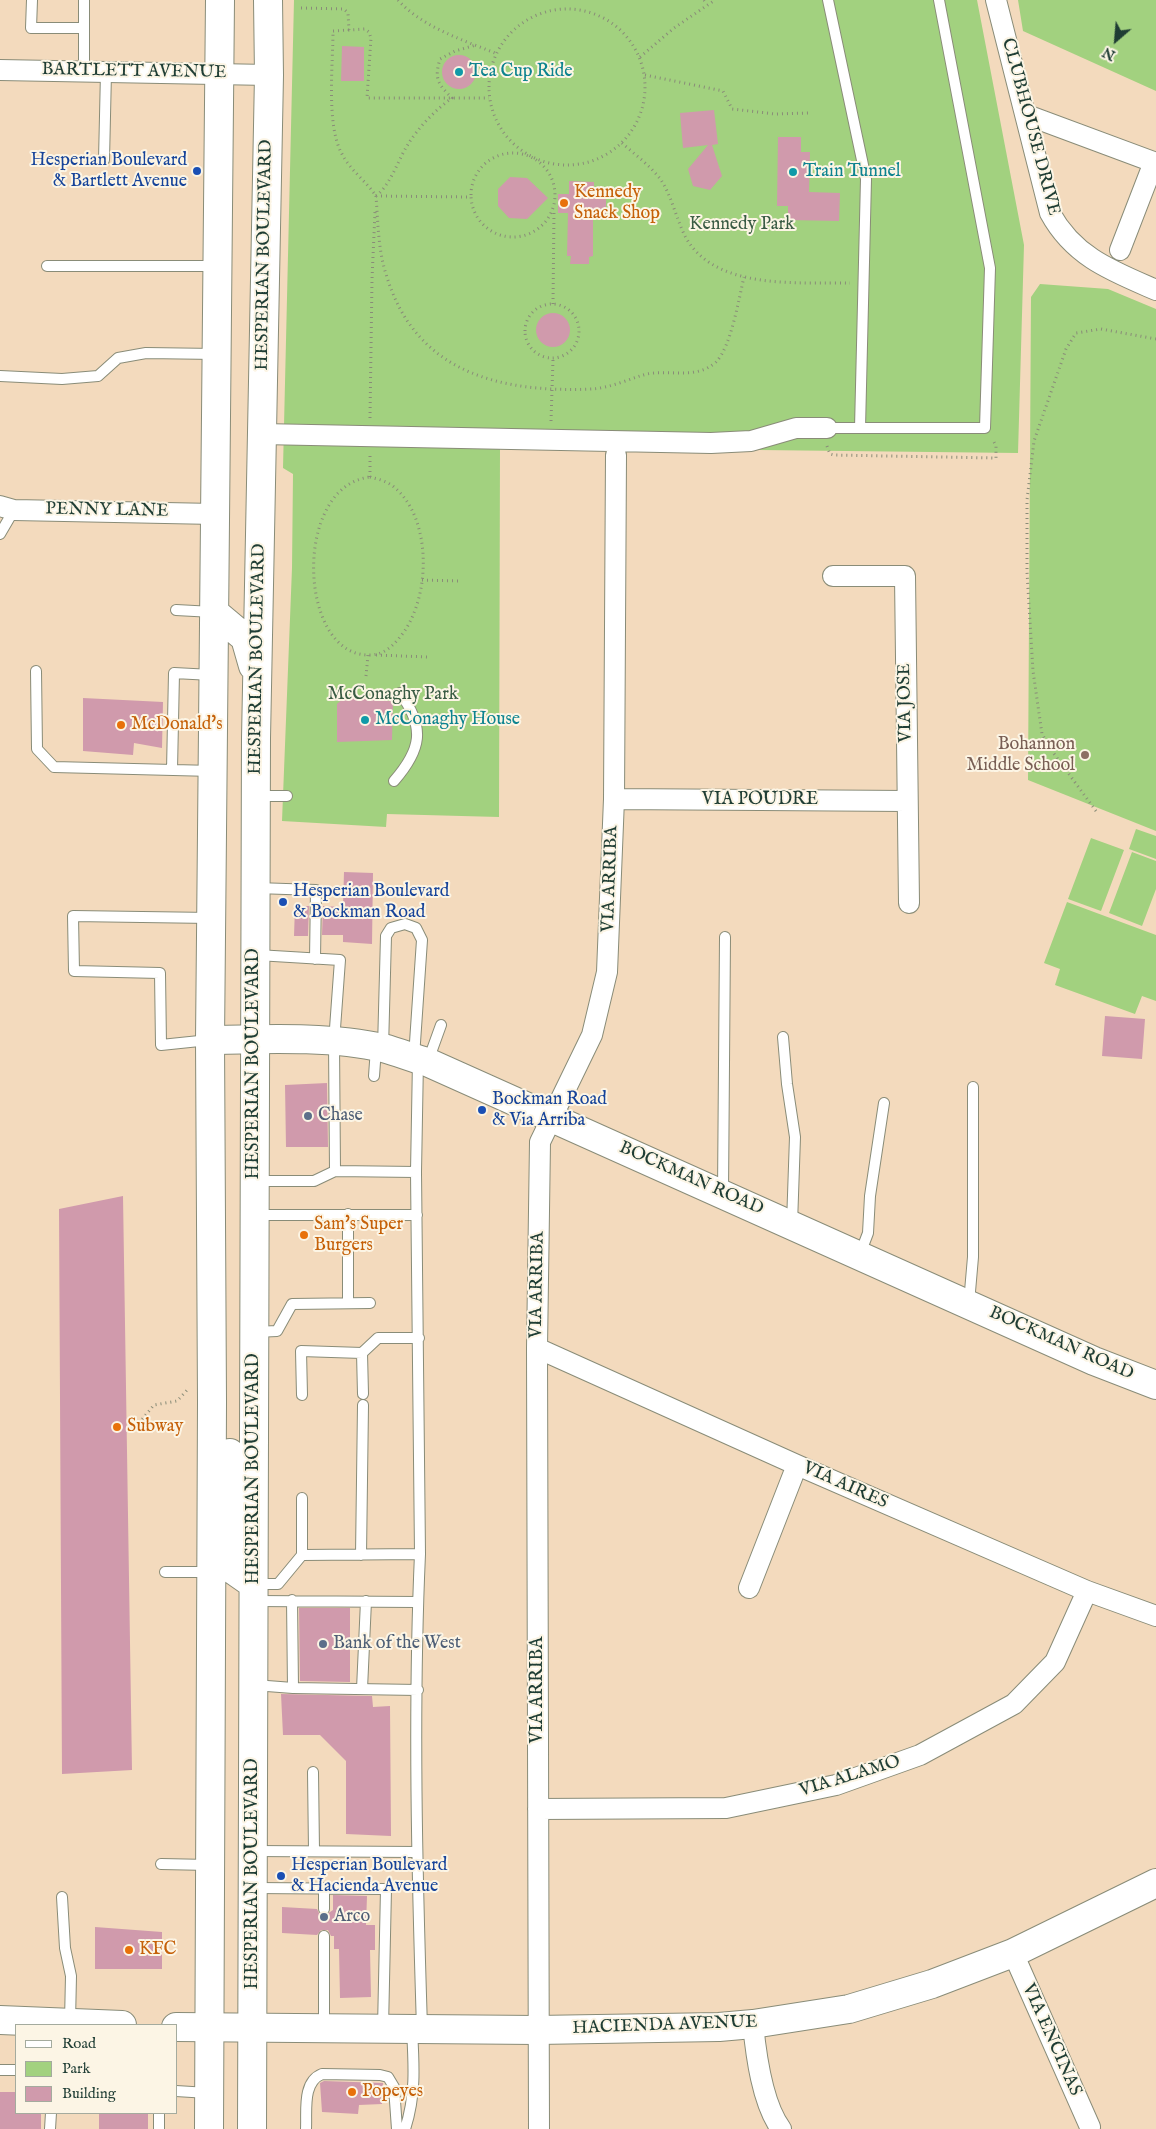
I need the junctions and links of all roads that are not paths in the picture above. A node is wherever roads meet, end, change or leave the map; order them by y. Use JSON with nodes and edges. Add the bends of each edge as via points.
{"nodes":[{"id":1,"x":32,"y":0,"type":"edge"},
{"id":2,"x":84,"y":0,"type":"edge"},
{"id":3,"x":220,"y":0,"type":"edge"},
{"id":4,"x":268,"y":0,"type":"edge"},
{"id":5,"x":828,"y":0,"type":"edge"},
{"id":6,"x":939,"y":0,"type":"edge"},
{"id":7,"x":996,"y":0,"type":"edge"},
{"id":8,"x":84,"y":28,"type":"junction"},
{"id":9,"x":0,"y":70,"type":"edge"},
{"id":10,"x":84,"y":71,"type":"junction"},
{"id":11,"x":106,"y":72,"type":"junction"},
{"id":12,"x":218,"y":74,"type":"junction"},
{"id":13,"x":269,"y":75,"type":"junction"},
{"id":14,"x":1027,"y":115,"type":"junction"},
{"id":15,"x":104,"y":160,"type":"dead end"},
{"id":16,"x":1155,"y":162,"type":"edge"},
{"id":17,"x":1120,"y":250,"type":"dead end"},
{"id":18,"x":47,"y":266,"type":"dead end"},
{"id":19,"x":217,"y":266,"type":"junction"},
{"id":20,"x":1156,"y":290,"type":"edge"},
{"id":21,"x":216,"y":354,"type":"junction"},
{"id":22,"x":0,"y":376,"type":"edge"},
{"id":23,"x":860,"y":428,"type":"junction"},
{"id":24,"x":827,"y":433,"type":"joint"},
{"id":25,"x":261,"y":434,"type":"junction"},
{"id":26,"x":616,"y":455,"type":"dead end"},
{"id":27,"x":7,"y":508,"type":"edge"},
{"id":28,"x":215,"y":514,"type":"junction"},
{"id":29,"x":0,"y":534,"type":"edge"},
{"id":30,"x":833,"y":576,"type":"dead end"},
{"id":31,"x":176,"y":610,"type":"dead end"},
{"id":32,"x":214,"y":612,"type":"junction"},
{"id":33,"x":36,"y":671,"type":"dead end"},
{"id":34,"x":213,"y":676,"type":"junction"},
{"id":35,"x":257,"y":679,"type":"junction"},
{"id":36,"x":400,"y":693,"type":"dead end"},
{"id":37,"x":172,"y":770,"type":"junction"},
{"id":38,"x":213,"y":771,"type":"junction"},
{"id":39,"x":394,"y":781,"type":"dead end"},
{"id":40,"x":256,"y":796,"type":"junction"},
{"id":41,"x":287,"y":796,"type":"dead end"},
{"id":42,"x":614,"y":799,"type":"junction"},
{"id":43,"x":907,"y":801,"type":"junction"},
{"id":44,"x":255,"y":888,"type":"junction"},
{"id":45,"x":909,"y":903,"type":"dead end"},
{"id":46,"x":212,"y":918,"type":"junction"},
{"id":47,"x":725,"y":937,"type":"dead end"},
{"id":48,"x":255,"y":955,"type":"junction"},
{"id":49,"x":314,"y":959,"type":"junction"},
{"id":50,"x":441,"y":1025,"type":"dead end"},
{"id":51,"x":783,"y":1037,"type":"dead end"},
{"id":52,"x":254,"y":1039,"type":"junction"},
{"id":53,"x":210,"y":1040,"type":"junction"},
{"id":54,"x":334,"y":1042,"type":"junction"},
{"id":55,"x":380,"y":1048,"type":"junction"},
{"id":56,"x":420,"y":1060,"type":"junction"},
{"id":57,"x":374,"y":1076,"type":"dead end"},
{"id":58,"x":973,"y":1086,"type":"dead end"},
{"id":59,"x":884,"y":1103,"type":"dead end"},
{"id":60,"x":552,"y":1116,"type":"junction"},
{"id":61,"x":335,"y":1171,"type":"junction"},
{"id":62,"x":416,"y":1172,"type":"junction"},
{"id":63,"x":254,"y":1181,"type":"junction"},
{"id":64,"x":723,"y":1193,"type":"junction"},
{"id":65,"x":348,"y":1214,"type":"junction"},
{"id":66,"x":254,"y":1215,"type":"junction"},
{"id":67,"x":417,"y":1215,"type":"junction"},
{"id":68,"x":792,"y":1225,"type":"junction"},
{"id":69,"x":860,"y":1255,"type":"junction"},
{"id":70,"x":348,"y":1303,"type":"junction"},
{"id":71,"x":370,"y":1303,"type":"dead end"},
{"id":72,"x":969,"y":1304,"type":"junction"},
{"id":73,"x":253,"y":1332,"type":"junction"},
{"id":74,"x":419,"y":1338,"type":"junction"},
{"id":75,"x":537,"y":1348,"type":"junction"},
{"id":76,"x":362,"y":1353,"type":"junction"},
{"id":77,"x":1156,"y":1385,"type":"edge"},
{"id":78,"x":363,"y":1394,"type":"dead end"},
{"id":79,"x":302,"y":1395,"type":"dead end"},
{"id":80,"x":212,"y":1402,"type":"junction"},
{"id":81,"x":363,"y":1405,"type":"dead end"},
{"id":82,"x":797,"y":1465,"type":"junction"},
{"id":83,"x":302,"y":1498,"type":"dead end"},
{"id":84,"x":420,"y":1554,"type":"junction"},
{"id":85,"x":361,"y":1555,"type":"junction"},
{"id":86,"x":302,"y":1556,"type":"junction"},
{"id":87,"x":165,"y":1572,"type":"dead end"},
{"id":88,"x":212,"y":1572,"type":"junction"},
{"id":89,"x":749,"y":1588,"type":"dead end"},
{"id":90,"x":253,"y":1592,"type":"junction"},
{"id":91,"x":1086,"y":1592,"type":"junction"},
{"id":92,"x":292,"y":1600,"type":"junction"},
{"id":93,"x":366,"y":1601,"type":"junction"},
{"id":94,"x":418,"y":1602,"type":"junction"},
{"id":95,"x":1156,"y":1616,"type":"edge"},
{"id":96,"x":253,"y":1685,"type":"junction"},
{"id":97,"x":292,"y":1688,"type":"junction"},
{"id":98,"x":362,"y":1689,"type":"junction"},
{"id":99,"x":418,"y":1690,"type":"junction"},
{"id":100,"x":253,"y":1734,"type":"junction"},
{"id":101,"x":313,"y":1772,"type":"dead end"},
{"id":102,"x":538,"y":1809,"type":"junction"},
{"id":103,"x":253,"y":1850,"type":"junction"},
{"id":104,"x":314,"y":1851,"type":"junction"},
{"id":105,"x":417,"y":1852,"type":"junction"},
{"id":106,"x":161,"y":1864,"type":"dead end"},
{"id":107,"x":210,"y":1865,"type":"junction"},
{"id":108,"x":1156,"y":1882,"type":"edge"},
{"id":109,"x":253,"y":1888,"type":"junction"},
{"id":110,"x":324,"y":1888,"type":"junction"},
{"id":111,"x":62,"y":1897,"type":"dead end"},
{"id":112,"x":324,"y":1909,"type":"dead end"},
{"id":113,"x":324,"y":1936,"type":"dead end"},
{"id":114,"x":1013,"y":1953,"type":"junction"},
{"id":115,"x":0,"y":2020,"type":"edge"},
{"id":116,"x":57,"y":2024,"type":"edge"},
{"id":117,"x":753,"y":2024,"type":"junction"},
{"id":118,"x":178,"y":2027,"type":"edge"},
{"id":119,"x":210,"y":2028,"type":"junction"},
{"id":120,"x":253,"y":2029,"type":"junction"},
{"id":121,"x":324,"y":2029,"type":"junction"},
{"id":122,"x":383,"y":2029,"type":"junction"},
{"id":123,"x":417,"y":2029,"type":"junction"},
{"id":124,"x":537,"y":2030,"type":"junction"},
{"id":125,"x":0,"y":2070,"type":"edge"},
{"id":126,"x":15,"y":2070,"type":"edge"},
{"id":127,"x":178,"y":2092,"type":"edge"},
{"id":128,"x":209,"y":2093,"type":"junction"},
{"id":129,"x":50,"y":2114,"type":"edge"},
{"id":130,"x":158,"y":2114,"type":"edge"},
{"id":131,"x":1090,"y":2127,"type":"dead end"},
{"id":132,"x":50,"y":2129,"type":"edge"},
{"id":133,"x":160,"y":2129,"type":"edge"},
{"id":134,"x":209,"y":2129,"type":"edge"},
{"id":135,"x":252,"y":2129,"type":"edge"},
{"id":136,"x":306,"y":2129,"type":"edge"},
{"id":137,"x":396,"y":2129,"type":"edge"},
{"id":138,"x":405,"y":2129,"type":"edge"},
{"id":139,"x":539,"y":2129,"type":"edge"},
{"id":140,"x":781,"y":2129,"type":"edge"}],
"edges":[{"from":1,"to":8,"type":"lane","via":[[31,28]]},
{"from":2,"to":8,"type":"lane"},
{"from":3,"to":12,"type":"main road"},
{"from":4,"to":13,"type":"main road","name":"HESPERIAN BOULEVARD"},
{"from":5,"to":23,"type":"lane","via":[[866,180]]},
{"from":6,"to":23,"type":"lane","via":[[990,268],[985,428]]},
{"from":7,"to":14,"type":"street","name":"CLUBHOUSE DRIVE"},
{"from":8,"to":10,"type":"lane"},
{"from":9,"to":10,"type":"street","name":"BARTLETT AVENUE"},
{"from":10,"to":11,"type":"street","name":"BARTLETT AVENUE"},
{"from":11,"to":12,"type":"street","name":"BARTLETT AVENUE"},
{"from":11,"to":15,"type":"lane"},
{"from":12,"to":13,"type":"street","name":"BARTLETT AVENUE"},
{"from":12,"to":19,"type":"main road"},
{"from":13,"to":25,"type":"main road","name":"HESPERIAN BOULEVARD"},
{"from":14,"to":16,"type":"street"},
{"from":14,"to":20,"type":"street","name":"CLUBHOUSE DRIVE","via":[[1050,213],[1059,229],[1088,256],[1112,271]]},
{"from":16,"to":17,"type":"street"},
{"from":18,"to":19,"type":"lane"},
{"from":19,"to":21,"type":"main road"},
{"from":21,"to":22,"type":"lane","via":[[146,353],[118,358],[98,376],[62,379]]},
{"from":21,"to":28,"type":"main road"},
{"from":23,"to":24,"type":"lane"},
{"from":24,"to":25,"type":"street","via":[[796,428],[750,441],[711,443]]},
{"from":25,"to":35,"type":"main road","name":"HESPERIAN BOULEVARD"},
{"from":26,"to":42,"type":"street","name":"VIA ARRIBA"},
{"from":27,"to":28,"type":"street","name":"PENNY LANE"},
{"from":27,"to":29,"type":"lane"},
{"from":28,"to":32,"type":"main road"},
{"from":30,"to":43,"type":"street","name":"VIA JOSE","via":[[905,576]]},
{"from":31,"to":32,"type":"lane"},
{"from":32,"to":34,"type":"main road"},
{"from":32,"to":35,"type":"main road","via":[[245,638]]},
{"from":33,"to":37,"type":"lane","via":[[37,749],[54,767]]},
{"from":34,"to":37,"type":"lane","via":[[174,673]]},
{"from":34,"to":38,"type":"main road"},
{"from":35,"to":40,"type":"main road","name":"HESPERIAN BOULEVARD"},
{"from":36,"to":39,"type":"lane","via":[[410,706],[417,728],[417,742],[413,756]]},
{"from":37,"to":38,"type":"lane"},
{"from":38,"to":46,"type":"main road"},
{"from":40,"to":41,"type":"lane"},
{"from":40,"to":44,"type":"main road","name":"HESPERIAN BOULEVARD"},
{"from":42,"to":43,"type":"street","name":"VIA POUDRE"},
{"from":42,"to":60,"type":"street","name":"VIA ARRIBA","via":[[607,972],[592,1036]]},
{"from":43,"to":45,"type":"street","name":"VIA JOSE"},
{"from":44,"to":48,"type":"main road","name":"HESPERIAN BOULEVARD"},
{"from":44,"to":49,"type":"lane","via":[[316,890]]},
{"from":46,"to":53,"type":"main road"},
{"from":46,"to":53,"type":"lane","via":[[73,916],[74,972],[160,973],[161,1045]]},
{"from":47,"to":64,"type":"lane"},
{"from":48,"to":49,"type":"lane"},
{"from":48,"to":52,"type":"main road","name":"HESPERIAN BOULEVARD"},
{"from":49,"to":54,"type":"lane","via":[[340,960]]},
{"from":50,"to":56,"type":"lane"},
{"from":51,"to":68,"type":"lane","via":[[786,1084],[796,1137]]},
{"from":52,"to":53,"type":"main road","name":"BOCKMAN ROAD"},
{"from":52,"to":54,"type":"main road","name":"BOCKMAN ROAD"},
{"from":52,"to":63,"type":"main road","name":"HESPERIAN BOULEVARD"},
{"from":53,"to":80,"type":"main road"},
{"from":54,"to":55,"type":"main road","name":"BOCKMAN ROAD"},
{"from":54,"to":61,"type":"lane"},
{"from":55,"to":56,"type":"main road","name":"BOCKMAN ROAD"},
{"from":55,"to":56,"type":"lane","via":[[386,936],[391,928],[406,924],[416,928],[422,940]]},
{"from":55,"to":57,"type":"lane"},
{"from":56,"to":60,"type":"main road","name":"BOCKMAN ROAD"},
{"from":56,"to":62,"type":"lane"},
{"from":58,"to":72,"type":"lane","via":[[973,1257]]},
{"from":59,"to":69,"type":"lane","via":[[870,1196],[868,1233]]},
{"from":60,"to":64,"type":"main road","name":"BOCKMAN ROAD"},
{"from":60,"to":75,"type":"street","name":"VIA ARRIBA","via":[[540,1142]]},
{"from":61,"to":62,"type":"lane"},
{"from":61,"to":63,"type":"lane","via":[[314,1181]]},
{"from":62,"to":67,"type":"lane"},
{"from":63,"to":66,"type":"main road","name":"HESPERIAN BOULEVARD"},
{"from":64,"to":68,"type":"main road","name":"BOCKMAN ROAD"},
{"from":65,"to":66,"type":"lane"},
{"from":65,"to":67,"type":"lane"},
{"from":65,"to":70,"type":"lane"},
{"from":66,"to":73,"type":"main road","name":"HESPERIAN BOULEVARD"},
{"from":67,"to":74,"type":"lane"},
{"from":68,"to":69,"type":"main road","name":"BOCKMAN ROAD"},
{"from":69,"to":72,"type":"main road","name":"BOCKMAN ROAD"},
{"from":70,"to":71,"type":"lane"},
{"from":70,"to":73,"type":"lane","via":[[292,1304],[277,1331]]},
{"from":72,"to":77,"type":"main road","name":"BOCKMAN ROAD","via":[[1094,1361]]},
{"from":73,"to":90,"type":"main road","name":"HESPERIAN BOULEVARD"},
{"from":74,"to":76,"type":"lane","via":[[378,1338]]},
{"from":74,"to":84,"type":"lane"},
{"from":75,"to":82,"type":"street","name":"VIA AIRES"},
{"from":75,"to":102,"type":"street","name":"VIA ARRIBA"},
{"from":76,"to":78,"type":"lane"},
{"from":76,"to":79,"type":"lane","via":[[301,1351]]},
{"from":80,"to":88,"type":"main road"},
{"from":80,"to":90,"type":"main road","via":[[230,1451],[233,1570]]},
{"from":81,"to":85,"type":"lane"},
{"from":82,"to":89,"type":"street"},
{"from":82,"to":91,"type":"street","name":"VIA AIRES"},
{"from":83,"to":86,"type":"lane"},
{"from":84,"to":85,"type":"lane"},
{"from":84,"to":94,"type":"lane"},
{"from":85,"to":86,"type":"lane"},
{"from":86,"to":90,"type":"lane","via":[[278,1584]]},
{"from":87,"to":88,"type":"lane"},
{"from":88,"to":100,"type":"main road","via":[[236,1596],[235,1687]]},
{"from":88,"to":107,"type":"main road"},
{"from":90,"to":92,"type":"lane"},
{"from":90,"to":96,"type":"main road","name":"HESPERIAN BOULEVARD"},
{"from":91,"to":95,"type":"street","name":"VIA AIRES"},
{"from":91,"to":102,"type":"street","name":"VIA ALAMO","via":[[1056,1662],[1014,1704],[920,1755],[836,1785],[726,1808]]},
{"from":92,"to":93,"type":"lane"},
{"from":92,"to":97,"type":"lane"},
{"from":93,"to":94,"type":"lane"},
{"from":93,"to":98,"type":"lane"},
{"from":94,"to":99,"type":"lane"},
{"from":96,"to":97,"type":"lane"},
{"from":96,"to":100,"type":"main road","name":"HESPERIAN BOULEVARD"},
{"from":97,"to":98,"type":"lane"},
{"from":98,"to":99,"type":"lane"},
{"from":99,"to":105,"type":"lane"},
{"from":100,"to":103,"type":"main road","name":"HESPERIAN BOULEVARD"},
{"from":101,"to":104,"type":"lane"},
{"from":102,"to":124,"type":"street","name":"VIA ARRIBA"},
{"from":103,"to":104,"type":"lane"},
{"from":103,"to":109,"type":"main road","name":"HESPERIAN BOULEVARD"},
{"from":104,"to":105,"type":"lane"},
{"from":105,"to":123,"type":"lane"},
{"from":106,"to":107,"type":"lane"},
{"from":107,"to":119,"type":"main road"},
{"from":108,"to":114,"type":"main road","name":"HACIENDA AVENUE"},
{"from":109,"to":110,"type":"lane"},
{"from":109,"to":120,"type":"main road","name":"HESPERIAN BOULEVARD"},
{"from":110,"to":112,"type":"lane"},
{"from":110,"to":122,"type":"lane","via":[[386,1889]]},
{"from":111,"to":116,"type":"lane","via":[[65,1948],[71,1976]]},
{"from":113,"to":121,"type":"lane"},
{"from":114,"to":117,"type":"main road","name":"HACIENDA AVENUE","via":[[932,1984],[849,2010]]},
{"from":114,"to":131,"type":"street","name":"VIA ENCINAS"},
{"from":115,"to":116,"type":"main road"},
{"from":117,"to":124,"type":"main road","name":"HACIENDA AVENUE"},
{"from":117,"to":140,"type":"street","via":[[761,2076]]},
{"from":118,"to":119,"type":"main road","name":"HACIENDA AVENUE"},
{"from":119,"to":120,"type":"main road","name":"HACIENDA AVENUE"},
{"from":119,"to":128,"type":"main road"},
{"from":120,"to":121,"type":"main road","name":"HACIENDA AVENUE"},
{"from":120,"to":135,"type":"main road","name":"HESPERIAN BOULEVARD"},
{"from":121,"to":122,"type":"main road","name":"HACIENDA AVENUE"},
{"from":122,"to":123,"type":"main road","name":"HACIENDA AVENUE"},
{"from":123,"to":124,"type":"main road","name":"HACIENDA AVENUE"},
{"from":123,"to":138,"type":"lane","via":[[413,2101]]},
{"from":124,"to":139,"type":"street","name":"VIA ARRIBA"},
{"from":125,"to":126,"type":"lane"},
{"from":127,"to":128,"type":"lane"},
{"from":128,"to":134,"type":"main road"},
{"from":129,"to":132,"type":"lane"},
{"from":130,"to":133,"type":"lane"},
{"from":136,"to":137,"type":"lane","via":[[307,2093],[310,2083],[322,2074],[388,2077],[394,2087]]}]}
